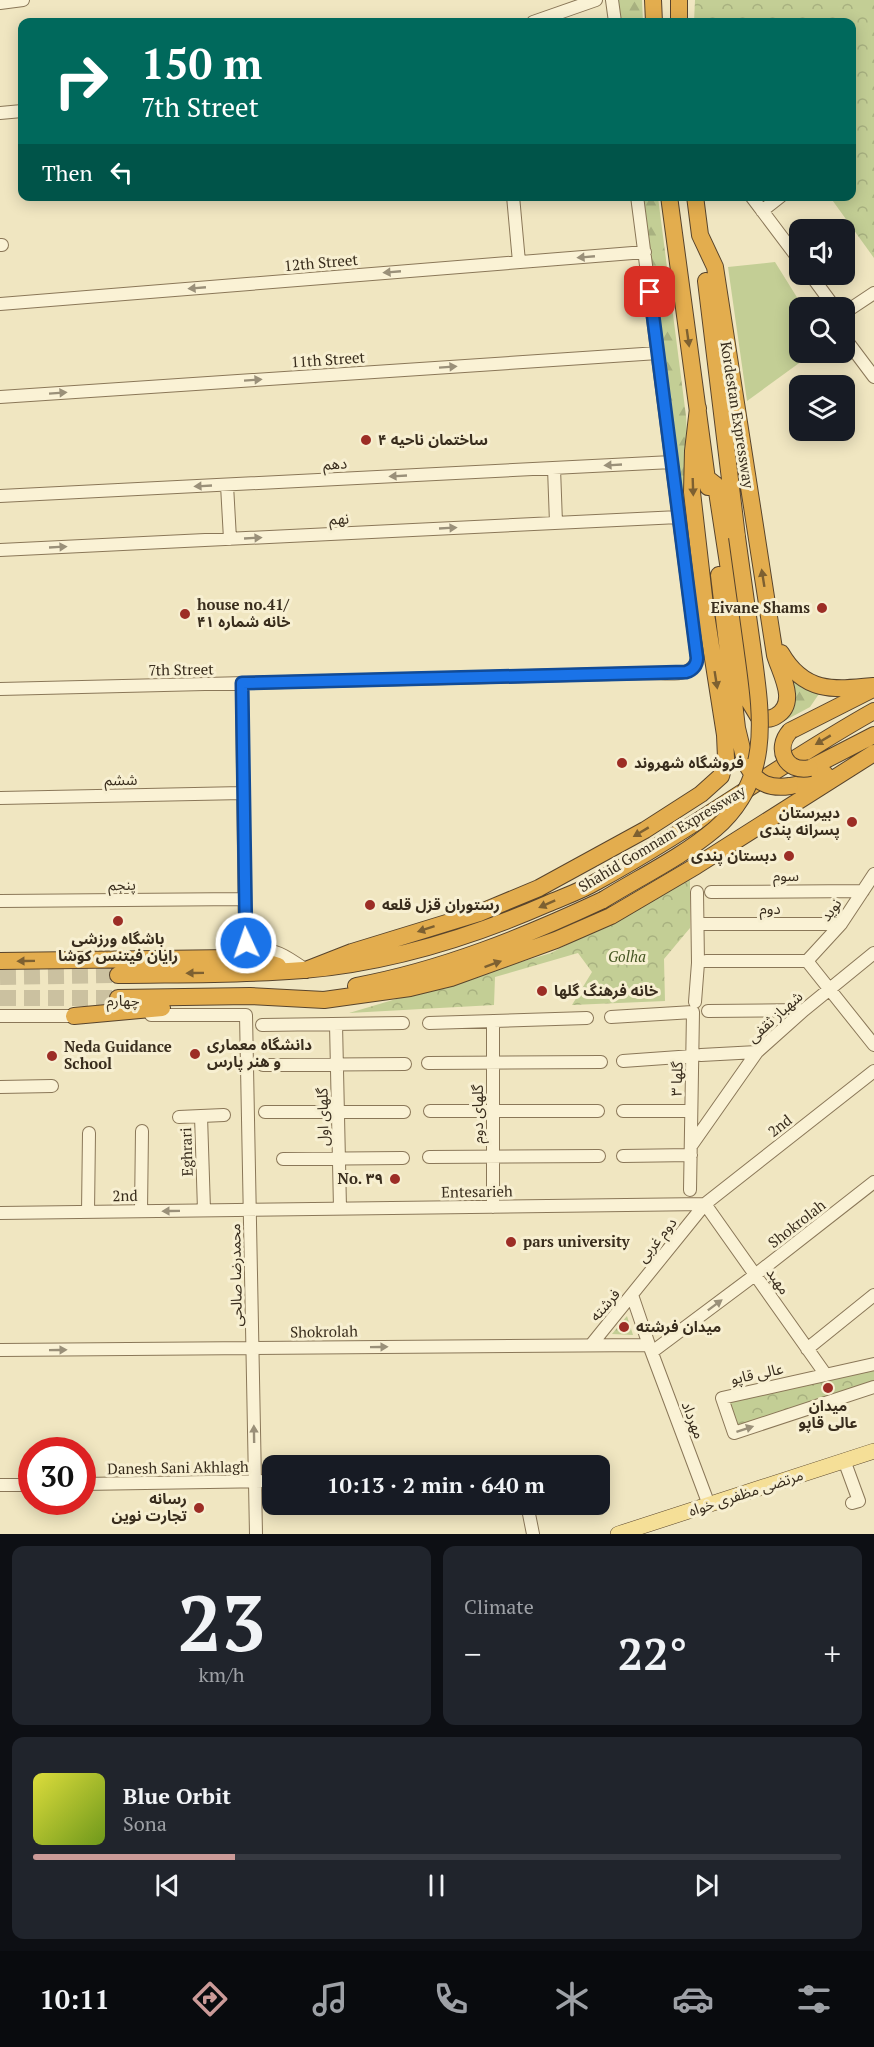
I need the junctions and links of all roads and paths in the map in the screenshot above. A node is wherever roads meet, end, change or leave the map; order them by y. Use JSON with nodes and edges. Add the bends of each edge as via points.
{"nodes":[{"id":1,"x":23,"y":0,"type":"edge"},
{"id":2,"x":596,"y":0,"type":"edge"},
{"id":3,"x":612,"y":0,"type":"edge"},
{"id":4,"x":653,"y":0,"type":"edge"},
{"id":5,"x":679,"y":0,"type":"edge"},
{"id":6,"x":0,"y":3,"type":"edge"},
{"id":7,"x":545,"y":18,"type":"edge"},
{"id":8,"x":614,"y":18,"type":"edge"},
{"id":9,"x":654,"y":18,"type":"edge"},
{"id":10,"x":679,"y":18,"type":"edge"},
{"id":11,"x":18,"y":111,"type":"edge"},
{"id":12,"x":0,"y":113,"type":"edge"},
{"id":13,"x":513,"y":201,"type":"edge"},
{"id":14,"x":638,"y":201,"type":"edge"},
{"id":15,"x":670,"y":201,"type":"edge"},
{"id":16,"x":696,"y":201,"type":"edge"},
{"id":17,"x":755,"y":201,"type":"edge"},
{"id":18,"x":775,"y":201,"type":"edge"},
{"id":19,"x":762,"y":211,"type":"junction"},
{"id":20,"x":700,"y":235,"type":"junction"},
{"id":21,"x":789,"y":247,"type":"edge"},
{"id":22,"x":645,"y":252,"type":"junction"},
{"id":23,"x":519,"y":262,"type":"junction"},
{"id":24,"x":874,"y":293,"type":"edge"},
{"id":25,"x":0,"y":304,"type":"edge"},
{"id":26,"x":855,"y":306,"type":"edge"},
{"id":27,"x":855,"y":352,"type":"edge"},
{"id":28,"x":658,"y":353,"type":"junction"},
{"id":29,"x":874,"y":377,"type":"edge"},
{"id":30,"x":0,"y":397,"type":"edge"},
{"id":31,"x":698,"y":408,"type":"junction"},
{"id":32,"x":672,"y":462,"type":"junction"},
{"id":33,"x":554,"y":468,"type":"junction"},
{"id":34,"x":707,"y":478,"type":"junction"},
{"id":35,"x":227,"y":484,"type":"junction"},
{"id":36,"x":0,"y":496,"type":"edge"},
{"id":37,"x":679,"y":517,"type":"junction"},
{"id":38,"x":556,"y":523,"type":"junction"},
{"id":39,"x":230,"y":539,"type":"junction"},
{"id":40,"x":0,"y":550,"type":"edge"},
{"id":41,"x":772,"y":636,"type":"junction"},
{"id":42,"x":242,"y":683,"type":"junction"},
{"id":43,"x":874,"y":688,"type":"edge"},
{"id":44,"x":0,"y":689,"type":"edge"},
{"id":45,"x":874,"y":711,"type":"edge"},
{"id":46,"x":874,"y":735,"type":"edge"},
{"id":47,"x":874,"y":745,"type":"edge"},
{"id":48,"x":874,"y":753,"type":"edge"},
{"id":49,"x":243,"y":792,"type":"junction"},
{"id":50,"x":0,"y":798,"type":"edge"},
{"id":51,"x":874,"y":874,"type":"edge"},
{"id":52,"x":862,"y":891,"type":"junction"},
{"id":53,"x":697,"y":892,"type":"dead end"},
{"id":54,"x":711,"y":892,"type":"dead end"},
{"id":55,"x":244,"y":899,"type":"junction"},
{"id":56,"x":0,"y":901,"type":"edge"},
{"id":57,"x":699,"y":924,"type":"junction"},
{"id":58,"x":841,"y":924,"type":"junction"},
{"id":59,"x":874,"y":953,"type":"edge"},
{"id":60,"x":0,"y":961,"type":"edge"},
{"id":61,"x":706,"y":961,"type":"dead end"},
{"id":62,"x":807,"y":961,"type":"junction"},
{"id":63,"x":299,"y":970,"type":"junction"},
{"id":64,"x":118,"y":975,"type":"tunnel mouth"},
{"id":65,"x":829,"y":989,"type":"junction"},
{"id":66,"x":250,"y":996,"type":"junction"},
{"id":67,"x":225,"y":997,"type":"junction"},
{"id":68,"x":118,"y":998,"type":"tunnel mouth"},
{"id":69,"x":694,"y":1007,"type":"junction"},
{"id":70,"x":804,"y":1010,"type":"junction"},
{"id":71,"x":708,"y":1011,"type":"dead end"},
{"id":72,"x":246,"y":1015,"type":"joint"},
{"id":73,"x":0,"y":1016,"type":"edge"},
{"id":74,"x":74,"y":1016,"type":"junction"},
{"id":75,"x":611,"y":1017,"type":"dead end"},
{"id":76,"x":587,"y":1018,"type":"dead end"},
{"id":77,"x":493,"y":1021,"type":"junction"},
{"id":78,"x":403,"y":1023,"type":"dead end"},
{"id":79,"x":429,"y":1023,"type":"dead end"},
{"id":80,"x":336,"y":1024,"type":"junction"},
{"id":81,"x":261,"y":1025,"type":"dead end"},
{"id":82,"x":874,"y":1045,"type":"edge"},
{"id":83,"x":757,"y":1052,"type":"junction"},
{"id":84,"x":697,"y":1056,"type":"junction"},
{"id":85,"x":623,"y":1061,"type":"dead end"},
{"id":86,"x":601,"y":1062,"type":"dead end"},
{"id":87,"x":493,"y":1063,"type":"junction"},
{"id":88,"x":337,"y":1064,"type":"junction"},
{"id":89,"x":405,"y":1064,"type":"dead end"},
{"id":90,"x":428,"y":1064,"type":"dead end"},
{"id":91,"x":263,"y":1065,"type":"dead end"},
{"id":92,"x":874,"y":1071,"type":"edge"},
{"id":93,"x":52,"y":1086,"type":"dead end"},
{"id":94,"x":0,"y":1087,"type":"edge"},
{"id":95,"x":337,"y":1111,"type":"junction"},
{"id":96,"x":430,"y":1111,"type":"dead end"},
{"id":97,"x":493,"y":1111,"type":"junction"},
{"id":98,"x":598,"y":1111,"type":"dead end"},
{"id":99,"x":623,"y":1111,"type":"dead end"},
{"id":100,"x":691,"y":1111,"type":"junction"},
{"id":101,"x":265,"y":1112,"type":"dead end"},
{"id":102,"x":404,"y":1112,"type":"dead end"},
{"id":103,"x":224,"y":1115,"type":"dead end"},
{"id":104,"x":201,"y":1116,"type":"junction"},
{"id":105,"x":179,"y":1117,"type":"dead end"},
{"id":106,"x":142,"y":1131,"type":"dead end"},
{"id":107,"x":89,"y":1133,"type":"dead end"},
{"id":108,"x":691,"y":1151,"type":"junction"},
{"id":109,"x":599,"y":1156,"type":"dead end"},
{"id":110,"x":623,"y":1156,"type":"dead end"},
{"id":111,"x":429,"y":1157,"type":"dead end"},
{"id":112,"x":493,"y":1157,"type":"junction"},
{"id":113,"x":339,"y":1158,"type":"junction"},
{"id":114,"x":403,"y":1158,"type":"dead end"},
{"id":115,"x":284,"y":1159,"type":"dead end"},
{"id":116,"x":874,"y":1182,"type":"edge"},
{"id":117,"x":690,"y":1190,"type":"dead end"},
{"id":118,"x":705,"y":1204,"type":"junction"},
{"id":119,"x":493,"y":1207,"type":"junction"},
{"id":120,"x":340,"y":1208,"type":"junction"},
{"id":121,"x":250,"y":1209,"type":"junction"},
{"id":122,"x":204,"y":1210,"type":"junction"},
{"id":123,"x":141,"y":1211,"type":"junction"},
{"id":124,"x":88,"y":1212,"type":"junction"},
{"id":125,"x":0,"y":1213,"type":"edge"},
{"id":126,"x":755,"y":1275,"type":"junction"},
{"id":127,"x":632,"y":1294,"type":"junction"},
{"id":128,"x":874,"y":1295,"type":"edge"},
{"id":129,"x":591,"y":1345,"type":"junction"},
{"id":130,"x":253,"y":1348,"type":"junction"},
{"id":131,"x":650,"y":1349,"type":"junction"},
{"id":132,"x":807,"y":1349,"type":"junction"},
{"id":133,"x":0,"y":1350,"type":"edge"},
{"id":134,"x":874,"y":1364,"type":"edge"},
{"id":135,"x":826,"y":1375,"type":"junction"},
{"id":136,"x":874,"y":1387,"type":"edge"},
{"id":137,"x":874,"y":1450,"type":"edge"},
{"id":138,"x":844,"y":1460,"type":"junction"},
{"id":139,"x":255,"y":1482,"type":"junction"},
{"id":140,"x":262,"y":1482,"type":"edge"},
{"id":141,"x":96,"y":1484,"type":"edge"},
{"id":142,"x":0,"y":1485,"type":"edge"},
{"id":143,"x":18,"y":1485,"type":"edge"},
{"id":144,"x":852,"y":1503,"type":"dead end"},
{"id":145,"x":709,"y":1505,"type":"junction"},
{"id":146,"x":529,"y":1515,"type":"edge"},
{"id":147,"x":256,"y":1534,"type":"edge"},
{"id":148,"x":532,"y":1534,"type":"edge"},
{"id":149,"x":618,"y":1534,"type":"edge"}],
"edges":[{"from":1,"to":6,"type":"street"},
{"from":2,"to":7,"type":"street"},
{"from":3,"to":8,"type":"street"},
{"from":4,"to":9,"type":"highway"},
{"from":5,"to":10,"type":"highway"},
{"from":11,"to":12,"type":"street"},
{"from":13,"to":23,"type":"street"},
{"from":14,"to":22,"type":"street"},
{"from":15,"to":31,"type":"highway","one_way":true},
{"from":16,"to":20,"type":"highway","name":"Kordestan Expressway"},
{"from":17,"to":19,"type":"street"},
{"from":18,"to":19,"type":"street"},
{"from":19,"to":21,"type":"street"},
{"from":41,"to":20,"type":"highway","name":"Kordestan Expressway","one_way":true,"via":[[715,267]]},
{"from":20,"to":66,"type":"highway","bridge":true,"via":[[761,720],[759,750],[742,795],[716,827],[696,843],[603,900],[543,928],[401,976],[335,989]]},
{"from":22,"to":23,"type":"street","name":"12th Street","one_way":true},
{"from":22,"to":28,"type":"street"},
{"from":23,"to":25,"type":"street","name":"12th Street","one_way":true},
{"from":24,"to":26,"type":"street"},
{"from":27,"to":29,"type":"street"},
{"from":30,"to":28,"type":"street","name":"11th Street","one_way":true},
{"from":28,"to":32,"type":"street"},
{"from":31,"to":34,"type":"highway"},
{"from":31,"to":63,"type":"highway","one_way":true,"via":[[692,492],[725,735],[726,758],[721,776],[645,831],[539,888],[479,912]]},
{"from":32,"to":33,"type":"street","name":"دهم","one_way":true},
{"from":32,"to":37,"type":"street"},
{"from":33,"to":35,"type":"street","name":"دهم","one_way":true},
{"from":33,"to":38,"type":"street"},
{"from":34,"to":41,"type":"highway","name":"Kordestan Expressway","via":[[716,485],[749,701],[755,713],[764,719],[780,713],[788,698]]},
{"from":34,"to":47,"type":"highway","bridge":true,"via":[[737,728],[752,775],[761,783],[776,787],[811,782]]},
{"from":35,"to":36,"type":"street","name":"دهم","one_way":true},
{"from":35,"to":39,"type":"street"},
{"from":37,"to":38,"type":"street","name":"نهم"},
{"from":37,"to":42,"type":"street","name":"7th Street","via":[[697,658],[686,672]]},
{"from":39,"to":38,"type":"street","name":"نهم","one_way":true},
{"from":40,"to":39,"type":"street","name":"نهم","one_way":true},
{"from":41,"to":43,"type":"highway","via":[[792,669],[810,682],[832,689]]},
{"from":42,"to":44,"type":"street","name":"7th Street"},
{"from":42,"to":49,"type":"street"},
{"from":43,"to":46,"type":"highway","bridge":true,"via":[[790,731],[782,742],[783,755],[797,768],[810,768]]},
{"from":45,"to":63,"type":"highway","name":"Shahid Gomnam Expressway","one_way":true,"via":[[595,883],[484,931],[400,955]]},
{"from":66,"to":48,"type":"highway","one_way":true,"via":[[324,1000],[410,988],[451,978],[556,940],[611,916]]},
{"from":49,"to":50,"type":"street","name":"ششم"},
{"from":49,"to":55,"type":"street"},
{"from":51,"to":52,"type":"street","name":"نوید"},
{"from":52,"to":54,"type":"street","name":"سوم"},
{"from":52,"to":58,"type":"street","name":"نوید"},
{"from":53,"to":57,"type":"street","name":"گلها ۳"},
{"from":55,"to":56,"type":"street","name":"پنجم"},
{"from":55,"to":63,"type":"street","via":[[246,943],[275,950]]},
{"from":57,"to":58,"type":"street","name":"دوم"},
{"from":57,"to":69,"type":"street","name":"گلها ۳"},
{"from":58,"to":62,"type":"street","name":"نوید"},
{"from":59,"to":65,"type":"street","name":"شهباز ثقفی"},
{"from":63,"to":60,"type":"highway","one_way":true,"via":[[231,958]]},
{"from":61,"to":62,"type":"street"},
{"from":62,"to":65,"type":"street"},
{"from":63,"to":64,"type":"highway","name":"Shahid Gomnam Expressway","one_way":true},
{"from":65,"to":70,"type":"street","name":"شهباز ثقفی"},
{"from":65,"to":82,"type":"street"},
{"from":66,"to":67,"type":"highway"},
{"from":67,"to":68,"type":"highway"},
{"from":67,"to":74,"type":"highway","via":[[190,1006]]},
{"from":69,"to":75,"type":"street"},
{"from":69,"to":84,"type":"street","name":"گلها ۳"},
{"from":70,"to":71,"type":"street"},
{"from":70,"to":83,"type":"street","name":"شهباز ثقفی"},
{"from":72,"to":74,"type":"street","name":"چهارم"},
{"from":72,"to":121,"type":"street","name":"محمدرضا صالحی"},
{"from":73,"to":74,"type":"street","name":"چهارم"},
{"from":76,"to":77,"type":"street"},
{"from":77,"to":79,"type":"street"},
{"from":77,"to":87,"type":"street","name":"گلهای دوم"},
{"from":78,"to":80,"type":"street"},
{"from":80,"to":81,"type":"street"},
{"from":80,"to":88,"type":"street","name":"گلهای اول"},
{"from":83,"to":84,"type":"street"},
{"from":83,"to":108,"type":"street","name":"شهباز ثقفی"},
{"from":84,"to":85,"type":"street"},
{"from":84,"to":100,"type":"street","name":"گلها ۳"},
{"from":86,"to":87,"type":"street"},
{"from":87,"to":90,"type":"street"},
{"from":87,"to":97,"type":"street","name":"گلهای دوم"},
{"from":88,"to":89,"type":"street"},
{"from":88,"to":91,"type":"street"},
{"from":88,"to":95,"type":"street","name":"گلهای اول"},
{"from":92,"to":118,"type":"street","name":"2nd"},
{"from":93,"to":94,"type":"street"},
{"from":95,"to":101,"type":"street"},
{"from":95,"to":102,"type":"street"},
{"from":95,"to":113,"type":"street","name":"گلهای اول"},
{"from":96,"to":97,"type":"street"},
{"from":97,"to":98,"type":"street"},
{"from":97,"to":112,"type":"street","name":"گلهای دوم"},
{"from":99,"to":100,"type":"street"},
{"from":100,"to":108,"type":"street","name":"گلها ۳"},
{"from":103,"to":104,"type":"street"},
{"from":104,"to":105,"type":"street","name":"Eghrari"},
{"from":104,"to":122,"type":"street","name":"Eghrari"},
{"from":106,"to":123,"type":"street"},
{"from":107,"to":124,"type":"street"},
{"from":108,"to":110,"type":"street"},
{"from":108,"to":117,"type":"street","name":"گلها ۳"},
{"from":109,"to":112,"type":"street"},
{"from":111,"to":112,"type":"street"},
{"from":112,"to":119,"type":"street","name":"گلهای دوم"},
{"from":113,"to":114,"type":"street"},
{"from":113,"to":115,"type":"street"},
{"from":113,"to":120,"type":"street","name":"گلهای اول"},
{"from":116,"to":126,"type":"street","name":"Shokrolah"},
{"from":118,"to":119,"type":"street","name":"Entesarieh"},
{"from":118,"to":126,"type":"street","name":"مهبد"},
{"from":118,"to":127,"type":"street","name":"دوم غربی"},
{"from":119,"to":120,"type":"street","name":"Entesarieh"},
{"from":120,"to":121,"type":"street","name":"Entesarieh"},
{"from":121,"to":122,"type":"street","name":"2nd"},
{"from":121,"to":130,"type":"street","name":"محمدرضا صالحی"},
{"from":122,"to":123,"type":"street","name":"2nd","one_way":true},
{"from":123,"to":124,"type":"street","name":"2nd"},
{"from":124,"to":125,"type":"street","name":"2nd"},
{"from":131,"to":126,"type":"street","name":"Shokrolah","one_way":true},
{"from":126,"to":132,"type":"street","name":"مهبد"},
{"from":127,"to":129,"type":"street","name":"فرشته"},
{"from":127,"to":131,"type":"street","name":"فرشته"},
{"from":128,"to":132,"type":"street"},
{"from":130,"to":129,"type":"street","name":"Shokrolah","one_way":true},
{"from":129,"to":131,"type":"street","name":"Shokrolah"},
{"from":133,"to":130,"type":"street","name":"Shokrolah","one_way":true},
{"from":139,"to":130,"type":"street","name":"محمدرضا صالحی","one_way":true},
{"from":131,"to":145,"type":"street","name":"مهرداد"},
{"from":132,"to":135,"type":"street","name":"مهبد"},
{"from":134,"to":135,"type":"street","name":"عالی قاپو"},
{"from":135,"to":136,"type":"street","name":"عالی قاپو","one_way":true,"via":[[722,1397],[734,1433]]},
{"from":137,"to":138,"type":"main road","name":"مرتضی مظفری خواه"},
{"from":138,"to":144,"type":"street","via":[[859,1501]]},
{"from":138,"to":145,"type":"main road","name":"مرتضی مظفری خواه"},
{"from":139,"to":140,"type":"street","name":"Danesh Sani Akhlagh"},
{"from":139,"to":141,"type":"street","name":"Danesh Sani Akhlagh"},
{"from":139,"to":147,"type":"street","name":"محمدرضا صالحی"},
{"from":142,"to":143,"type":"street"},
{"from":145,"to":149,"type":"main road","name":"مرتضی مظفری خواه"},
{"from":146,"to":148,"type":"street"}]}
